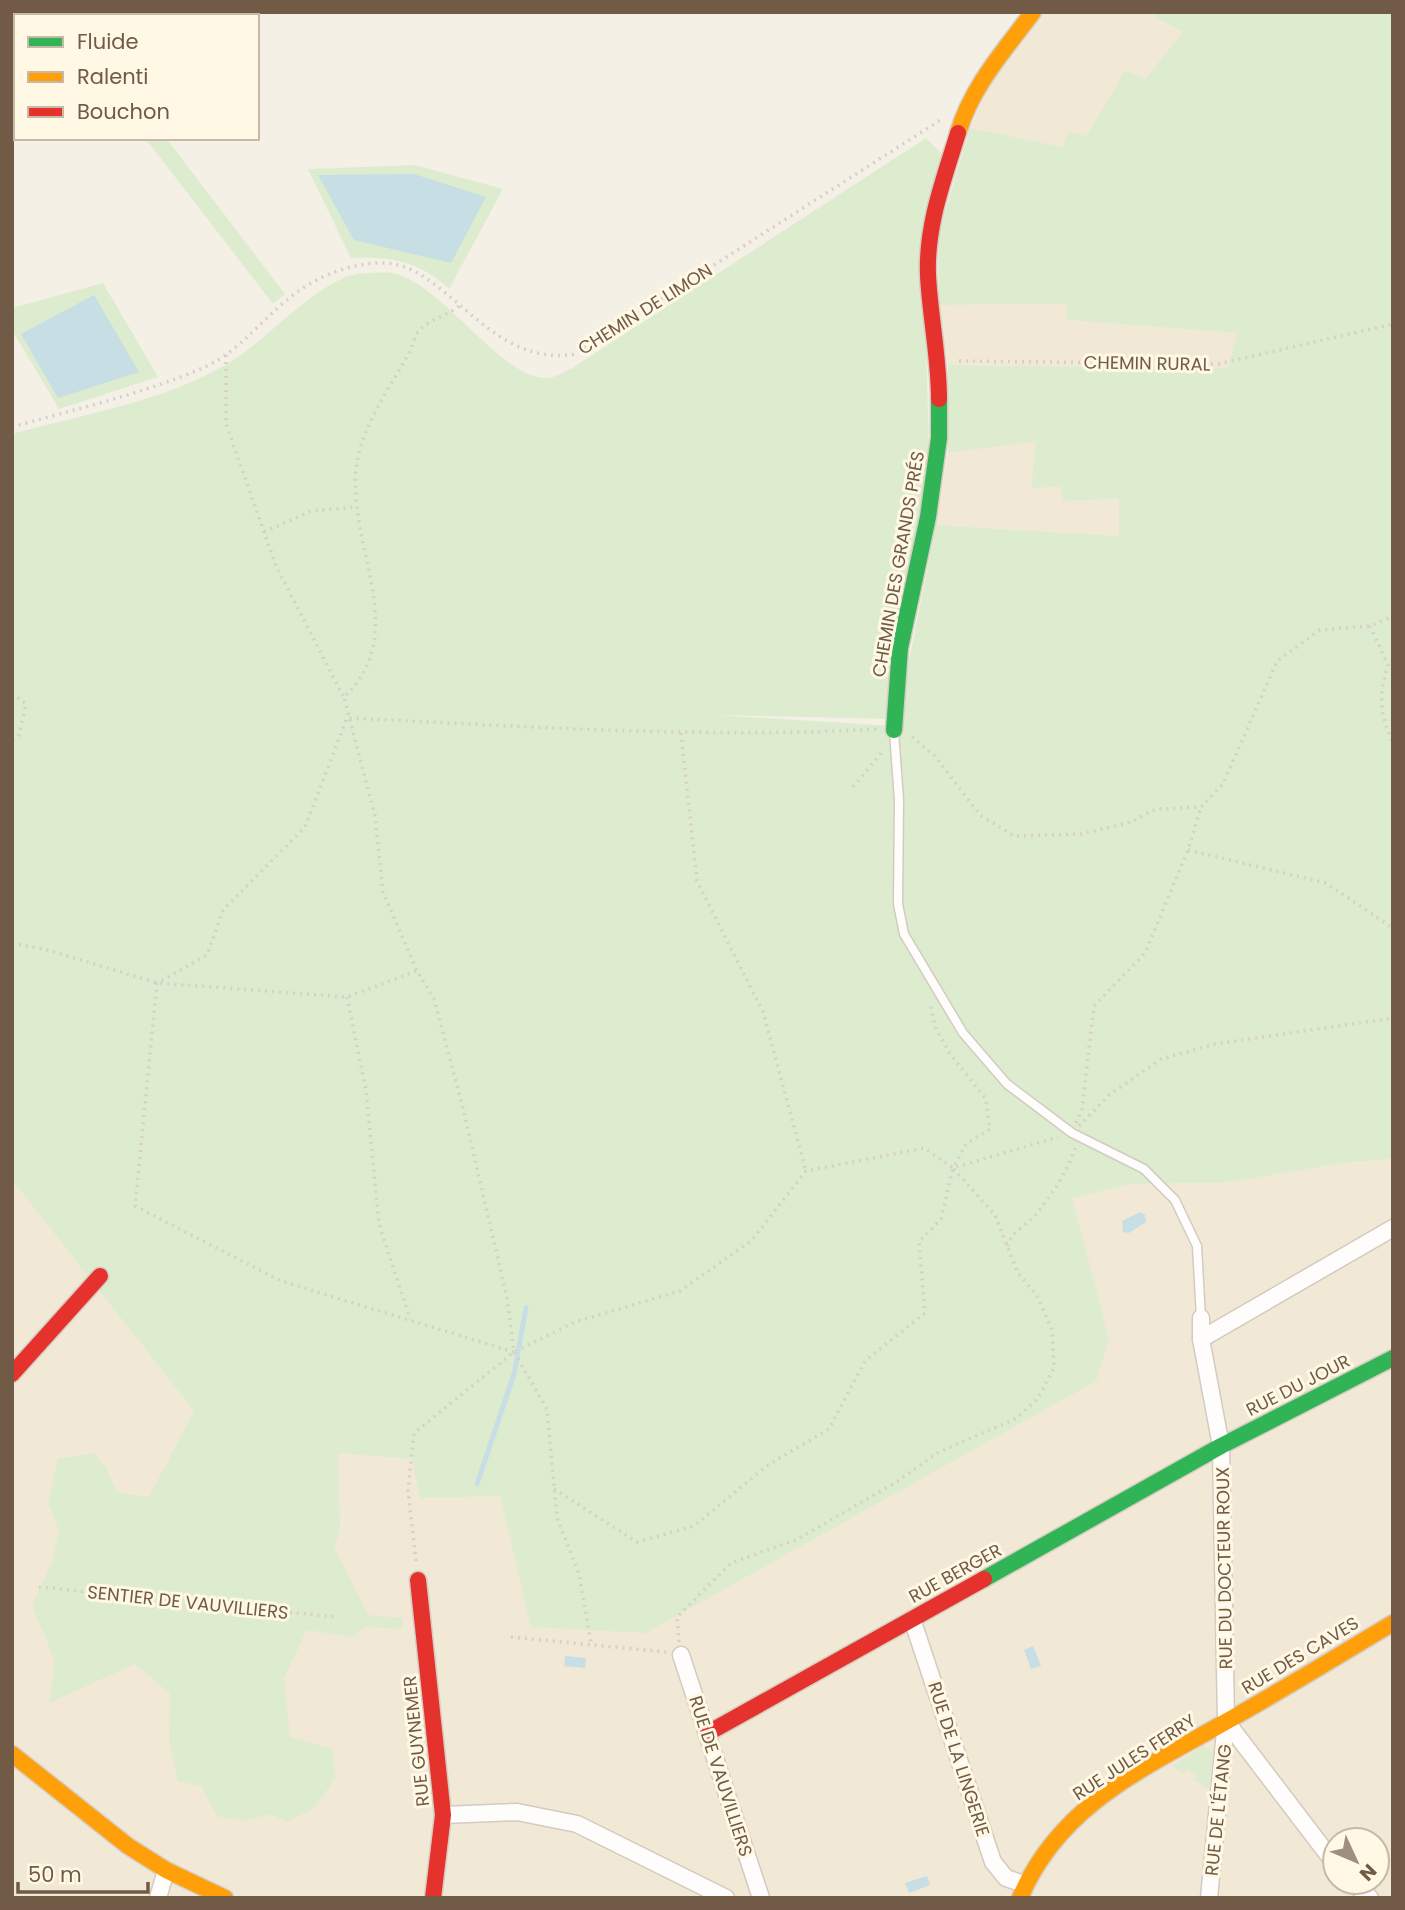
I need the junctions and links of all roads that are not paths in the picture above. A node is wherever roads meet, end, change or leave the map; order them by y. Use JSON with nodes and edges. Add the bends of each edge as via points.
{"nodes":[{"id":1,"x":1033,"y":12,"type":"edge"},
{"id":2,"x":894,"y":732,"type":"joint"},
{"id":3,"x":1393,"y":1228,"type":"edge"},
{"id":4,"x":100,"y":1276,"type":"dead end"},
{"id":5,"x":1201,"y":1318,"type":"joint"},
{"id":6,"x":1201,"y":1339,"type":"junction"},
{"id":7,"x":1393,"y":1358,"type":"edge"},
{"id":8,"x":12,"y":1374,"type":"edge"},
{"id":9,"x":1221,"y":1446,"type":"junction"},
{"id":10,"x":418,"y":1580,"type":"road end"},
{"id":11,"x":912,"y":1619,"type":"junction"},
{"id":12,"x":1393,"y":1623,"type":"edge"},
{"id":13,"x":681,"y":1655,"type":"road end"},
{"id":14,"x":1226,"y":1721,"type":"junction"},
{"id":15,"x":708,"y":1733,"type":"junction"},
{"id":16,"x":12,"y":1755,"type":"edge"},
{"id":17,"x":443,"y":1815,"type":"junction"},
{"id":18,"x":1321,"y":1846,"type":"edge"},
{"id":19,"x":166,"y":1870,"type":"junction"},
{"id":20,"x":1022,"y":1891,"type":"edge"},
{"id":21,"x":158,"y":1898,"type":"edge"},
{"id":22,"x":225,"y":1898,"type":"edge"},
{"id":23,"x":433,"y":1898,"type":"edge"},
{"id":24,"x":726,"y":1898,"type":"edge"},
{"id":25,"x":761,"y":1898,"type":"edge"},
{"id":26,"x":1209,"y":1898,"type":"edge"}],
"edges":[{"from":1,"to":2,"type":"street","name":"CHEMIN DES GRANDS PRÉS","via":[[966,106],[931,222],[930,309],[939,361],[939,438],[900,648]]},
{"from":2,"to":5,"type":"lane","via":[[898,904],[904,934],[963,1033],[1007,1084],[1072,1133],[1143,1169],[1175,1200],[1197,1246]]},
{"from":3,"to":6,"type":"street"},
{"from":4,"to":8,"type":"street"},
{"from":5,"to":6,"type":"street","name":"RUE DU DOCTEUR ROUX"},
{"from":6,"to":9,"type":"street","name":"RUE DU DOCTEUR ROUX"},
{"from":7,"to":9,"type":"street","name":"RUE DU JOUR"},
{"from":9,"to":11,"type":"street","name":"RUE BERGER"},
{"from":9,"to":14,"type":"street","name":"RUE DU DOCTEUR ROUX"},
{"from":10,"to":17,"type":"street","name":"RUE GUYNEMER"},
{"from":11,"to":15,"type":"street","name":"RUE BERGER"},
{"from":11,"to":20,"type":"street","name":"RUE DE LA LINGERIE","via":[[993,1862]]},
{"from":12,"to":14,"type":"street","name":"RUE DES CAVES"},
{"from":13,"to":15,"type":"street","name":"RUE DE VAUVILLIERS"},
{"from":14,"to":18,"type":"street"},
{"from":14,"to":20,"type":"street","name":"RUE JULES FERRY","via":[[1099,1798],[1041,1854]]},
{"from":14,"to":26,"type":"street","name":"RUE DE L'ÉTANG"},
{"from":15,"to":25,"type":"street","name":"RUE DE VAUVILLIERS"},
{"from":16,"to":19,"type":"street"},
{"from":17,"to":23,"type":"street","name":"RUE GUYNEMER"},
{"from":17,"to":24,"type":"street","via":[[517,1812],[577,1824]]},
{"from":19,"to":21,"type":"street"},
{"from":19,"to":22,"type":"street"}]}
